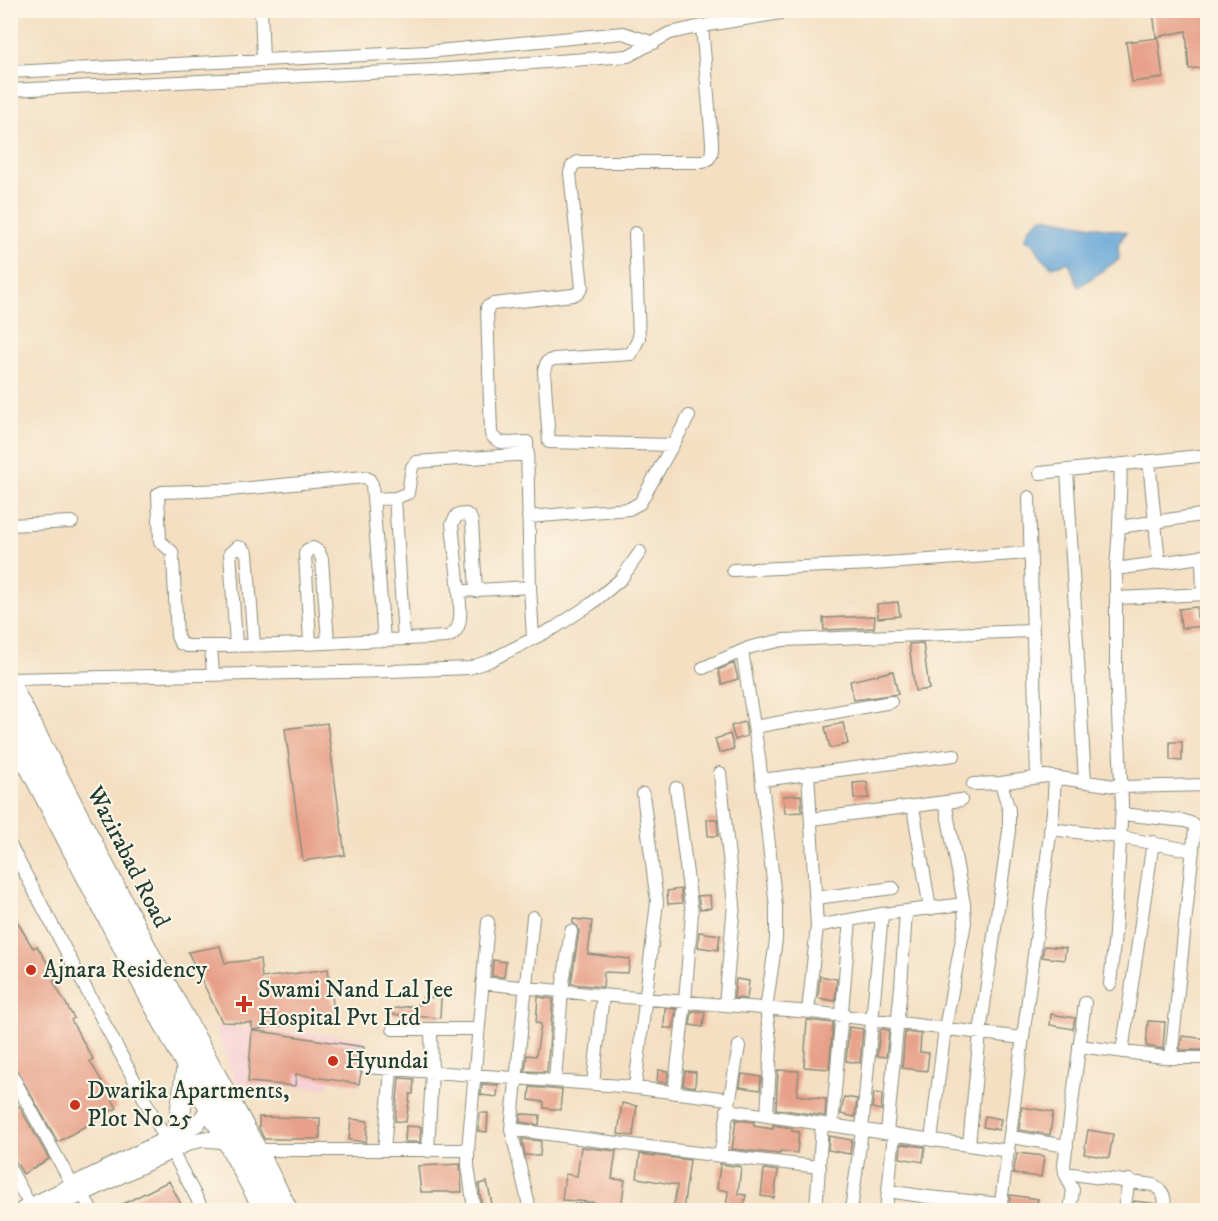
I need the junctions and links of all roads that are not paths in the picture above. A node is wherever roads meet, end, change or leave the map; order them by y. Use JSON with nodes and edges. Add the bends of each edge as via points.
{"nodes":[{"id":1,"x":261,"y":10,"type":"edge"},
{"id":2,"x":799,"y":10,"type":"edge"},
{"id":3,"x":702,"y":26,"type":"junction"},
{"id":4,"x":654,"y":43,"type":"junction"},
{"id":5,"x":263,"y":59,"type":"junction"},
{"id":6,"x":197,"y":62,"type":"junction"},
{"id":7,"x":10,"y":72,"type":"edge"},
{"id":8,"x":197,"y":80,"type":"junction"},
{"id":9,"x":10,"y":90,"type":"edge"},
{"id":10,"x":635,"y":233,"type":"dead end"},
{"id":11,"x":689,"y":416,"type":"dead end"},
{"id":12,"x":549,"y":442,"type":"junction"},
{"id":13,"x":673,"y":445,"type":"junction"},
{"id":14,"x":527,"y":448,"type":"junction"},
{"id":15,"x":1208,"y":455,"type":"edge"},
{"id":16,"x":1149,"y":461,"type":"junction"},
{"id":17,"x":1121,"y":464,"type":"junction"},
{"id":18,"x":1067,"y":470,"type":"junction"},
{"id":19,"x":1040,"y":473,"type":"dead end"},
{"id":20,"x":1029,"y":497,"type":"dead end"},
{"id":21,"x":395,"y":498,"type":"junction"},
{"id":22,"x":373,"y":499,"type":"junction"},
{"id":23,"x":1208,"y":514,"type":"edge"},
{"id":24,"x":528,"y":517,"type":"junction"},
{"id":25,"x":72,"y":522,"type":"dead end"},
{"id":26,"x":1155,"y":522,"type":"junction"},
{"id":27,"x":10,"y":525,"type":"edge"},
{"id":28,"x":1119,"y":527,"type":"junction"},
{"id":29,"x":640,"y":552,"type":"dead end"},
{"id":30,"x":1030,"y":553,"type":"junction"},
{"id":31,"x":1205,"y":556,"type":"edge"},
{"id":32,"x":1159,"y":563,"type":"junction"},
{"id":33,"x":1116,"y":569,"type":"junction"},
{"id":34,"x":733,"y":570,"type":"dead end"},
{"id":35,"x":530,"y":588,"type":"junction"},
{"id":36,"x":459,"y":591,"type":"junction"},
{"id":37,"x":476,"y":591,"type":"junction"},
{"id":38,"x":1205,"y":594,"type":"edge"},
{"id":39,"x":1116,"y":598,"type":"junction"},
{"id":40,"x":1033,"y":631,"type":"junction"},
{"id":41,"x":534,"y":638,"type":"junction"},
{"id":42,"x":404,"y":639,"type":"junction"},
{"id":43,"x":384,"y":641,"type":"junction"},
{"id":44,"x":328,"y":642,"type":"junction"},
{"id":45,"x":310,"y":643,"type":"junction"},
{"id":46,"x":236,"y":645,"type":"junction"},
{"id":47,"x":254,"y":645,"type":"junction"},
{"id":48,"x":211,"y":646,"type":"junction"},
{"id":49,"x":742,"y":651,"type":"junction"},
{"id":50,"x":703,"y":668,"type":"dead end"},
{"id":51,"x":213,"y":674,"type":"junction"},
{"id":52,"x":10,"y":679,"type":"edge"},
{"id":53,"x":10,"y":685,"type":"edge"},
{"id":54,"x":891,"y":702,"type":"dead end"},
{"id":55,"x":754,"y":727,"type":"junction"},
{"id":56,"x":10,"y":728,"type":"edge"},
{"id":57,"x":954,"y":754,"type":"dead end"},
{"id":58,"x":720,"y":773,"type":"dead end"},
{"id":59,"x":808,"y":773,"type":"junction"},
{"id":60,"x":1037,"y":777,"type":"junction"},
{"id":61,"x":1055,"y":777,"type":"junction"},
{"id":62,"x":762,"y":780,"type":"junction"},
{"id":63,"x":1085,"y":782,"type":"junction"},
{"id":64,"x":1001,"y":783,"type":"junction"},
{"id":65,"x":973,"y":784,"type":"dead end"},
{"id":66,"x":1208,"y":785,"type":"edge"},
{"id":67,"x":1121,"y":787,"type":"junction"},
{"id":68,"x":676,"y":788,"type":"dead end"},
{"id":69,"x":643,"y":794,"type":"dead end"},
{"id":70,"x":961,"y":800,"type":"dead end"},
{"id":71,"x":945,"y":802,"type":"junction"},
{"id":72,"x":913,"y":807,"type":"junction"},
{"id":73,"x":1122,"y":814,"type":"junction"},
{"id":74,"x":811,"y":819,"type":"junction"},
{"id":75,"x":1050,"y":829,"type":"junction"},
{"id":76,"x":1120,"y":837,"type":"junction"},
{"id":77,"x":1153,"y":842,"type":"junction"},
{"id":78,"x":10,"y":844,"type":"edge"},
{"id":79,"x":1193,"y":851,"type":"junction"},
{"id":80,"x":893,"y":888,"type":"dead end"},
{"id":81,"x":816,"y":898,"type":"junction"},
{"id":82,"x":964,"y":904,"type":"junction"},
{"id":83,"x":930,"y":909,"type":"junction"},
{"id":84,"x":906,"y":912,"type":"junction"},
{"id":85,"x":882,"y":914,"type":"junction"},
{"id":86,"x":533,"y":917,"type":"dead end"},
{"id":87,"x":850,"y":920,"type":"junction"},
{"id":88,"x":488,"y":922,"type":"dead end"},
{"id":89,"x":817,"y":926,"type":"junction"},
{"id":90,"x":571,"y":931,"type":"dead end"},
{"id":91,"x":483,"y":982,"type":"junction"},
{"id":92,"x":1110,"y":984,"type":"dead end"},
{"id":93,"x":524,"y":987,"type":"junction"},
{"id":94,"x":562,"y":990,"type":"junction"},
{"id":95,"x":603,"y":995,"type":"junction"},
{"id":96,"x":645,"y":997,"type":"junction"},
{"id":97,"x":685,"y":1001,"type":"junction"},
{"id":98,"x":1085,"y":1003,"type":"dead end"},
{"id":99,"x":725,"y":1005,"type":"junction"},
{"id":100,"x":766,"y":1009,"type":"junction"},
{"id":101,"x":808,"y":1012,"type":"junction"},
{"id":102,"x":842,"y":1016,"type":"junction"},
{"id":103,"x":872,"y":1019,"type":"junction"},
{"id":104,"x":897,"y":1022,"type":"junction"},
{"id":105,"x":945,"y":1028,"type":"junction"},
{"id":106,"x":393,"y":1029,"type":"dead end"},
{"id":107,"x":430,"y":1029,"type":"junction"},
{"id":108,"x":478,"y":1029,"type":"junction"},
{"id":109,"x":980,"y":1033,"type":"junction"},
{"id":110,"x":1022,"y":1038,"type":"junction"},
{"id":111,"x":739,"y":1046,"type":"dead end"},
{"id":112,"x":1079,"y":1046,"type":"junction"},
{"id":113,"x":1122,"y":1052,"type":"junction"},
{"id":114,"x":1172,"y":1058,"type":"junction"},
{"id":115,"x":1208,"y":1058,"type":"edge"},
{"id":116,"x":187,"y":1065,"type":"junction"},
{"id":117,"x":366,"y":1067,"type":"dead end"},
{"id":118,"x":391,"y":1069,"type":"junction"},
{"id":119,"x":10,"y":1072,"type":"edge"},
{"id":120,"x":432,"y":1072,"type":"junction"},
{"id":121,"x":474,"y":1075,"type":"junction"},
{"id":122,"x":516,"y":1078,"type":"junction"},
{"id":123,"x":555,"y":1081,"type":"junction"},
{"id":124,"x":593,"y":1084,"type":"junction"},
{"id":125,"x":635,"y":1088,"type":"junction"},
{"id":126,"x":674,"y":1093,"type":"junction"},
{"id":127,"x":728,"y":1105,"type":"junction"},
{"id":128,"x":210,"y":1107,"type":"junction"},
{"id":129,"x":767,"y":1115,"type":"junction"},
{"id":130,"x":827,"y":1125,"type":"junction"},
{"id":131,"x":511,"y":1129,"type":"junction"},
{"id":132,"x":862,"y":1130,"type":"junction"},
{"id":133,"x":891,"y":1134,"type":"junction"},
{"id":134,"x":1011,"y":1137,"type":"junction"},
{"id":135,"x":931,"y":1140,"type":"junction"},
{"id":136,"x":227,"y":1141,"type":"junction"},
{"id":137,"x":171,"y":1142,"type":"junction"},
{"id":138,"x":969,"y":1145,"type":"junction"},
{"id":139,"x":1067,"y":1146,"type":"junction"},
{"id":140,"x":256,"y":1150,"type":"junction"},
{"id":141,"x":384,"y":1150,"type":"junction"},
{"id":142,"x":468,"y":1150,"type":"junction"},
{"id":143,"x":428,"y":1151,"type":"junction"},
{"id":144,"x":1009,"y":1151,"type":"junction"},
{"id":145,"x":720,"y":1156,"type":"junction"},
{"id":146,"x":820,"y":1167,"type":"junction"},
{"id":147,"x":10,"y":1169,"type":"edge"},
{"id":148,"x":1065,"y":1173,"type":"junction"},
{"id":149,"x":1129,"y":1180,"type":"junction"},
{"id":150,"x":78,"y":1190,"type":"junction"},
{"id":151,"x":888,"y":1191,"type":"junction"},
{"id":152,"x":928,"y":1197,"type":"junction"},
{"id":153,"x":1001,"y":1207,"type":"edge"},
{"id":154,"x":26,"y":1209,"type":"edge"},
{"id":155,"x":49,"y":1210,"type":"edge"},
{"id":156,"x":91,"y":1210,"type":"edge"},
{"id":157,"x":203,"y":1210,"type":"edge"},
{"id":158,"x":265,"y":1210,"type":"edge"},
{"id":159,"x":287,"y":1210,"type":"edge"},
{"id":160,"x":474,"y":1210,"type":"edge"},
{"id":161,"x":530,"y":1210,"type":"edge"},
{"id":162,"x":576,"y":1210,"type":"edge"},
{"id":163,"x":590,"y":1210,"type":"edge"},
{"id":164,"x":816,"y":1210,"type":"edge"},
{"id":165,"x":851,"y":1210,"type":"edge"},
{"id":166,"x":886,"y":1210,"type":"edge"},
{"id":167,"x":927,"y":1210,"type":"edge"},
{"id":168,"x":1070,"y":1210,"type":"edge"},
{"id":169,"x":1124,"y":1210,"type":"edge"},
{"id":170,"x":1164,"y":1210,"type":"edge"}],
"edges":[{"from":1,"to":5,"type":"street"},
{"from":2,"to":3,"type":"street"},
{"from":3,"to":4,"type":"street","via":[[670,33]]},
{"from":3,"to":14,"type":"street","via":[[712,142],[710,159],[578,162],[570,173],[582,287],[579,292],[488,307],[491,434],[501,443]]},
{"from":4,"to":5,"type":"street","via":[[623,33],[427,52]]},
{"from":4,"to":8,"type":"street","via":[[628,56],[433,70]]},
{"from":5,"to":6,"type":"street"},
{"from":6,"to":7,"type":"street"},
{"from":6,"to":8,"type":"street"},
{"from":8,"to":9,"type":"street"},
{"from":10,"to":12,"type":"street","via":[[639,338],[635,348],[631,354],[547,362],[544,371]]},
{"from":11,"to":13,"type":"street"},
{"from":12,"to":13,"type":"street"},
{"from":12,"to":14,"type":"street"},
{"from":13,"to":24,"type":"street","via":[[640,503],[629,509]]},
{"from":14,"to":21,"type":"street","via":[[416,462],[408,493]]},
{"from":14,"to":24,"type":"street"},
{"from":15,"to":16,"type":"street"},
{"from":16,"to":17,"type":"street"},
{"from":16,"to":26,"type":"street"},
{"from":17,"to":18,"type":"street"},
{"from":17,"to":28,"type":"street"},
{"from":18,"to":19,"type":"street"},
{"from":18,"to":63,"type":"street"},
{"from":20,"to":30,"type":"street"},
{"from":21,"to":22,"type":"street"},
{"from":21,"to":42,"type":"street"},
{"from":22,"to":43,"type":"street"},
{"from":22,"to":48,"type":"street","via":[[372,484],[364,477],[158,494],[160,541],[173,558],[177,636],[180,643],[188,646]]},
{"from":23,"to":26,"type":"street"},
{"from":24,"to":35,"type":"street"},
{"from":25,"to":27,"type":"street"},
{"from":26,"to":28,"type":"street"},
{"from":26,"to":32,"type":"street"},
{"from":28,"to":33,"type":"street"},
{"from":29,"to":41,"type":"street","via":[[608,592]]},
{"from":30,"to":34,"type":"street"},
{"from":30,"to":40,"type":"street"},
{"from":31,"to":32,"type":"street"},
{"from":31,"to":38,"type":"street"},
{"from":32,"to":33,"type":"street"},
{"from":33,"to":39,"type":"street"},
{"from":35,"to":37,"type":"street"},
{"from":35,"to":41,"type":"street"},
{"from":36,"to":37,"type":"street"},
{"from":36,"to":37,"type":"street","via":[[452,524],[453,519],[466,514],[472,522]]},
{"from":36,"to":42,"type":"street","via":[[459,628],[454,635]]},
{"from":38,"to":39,"type":"street"},
{"from":39,"to":67,"type":"street"},
{"from":40,"to":49,"type":"street","via":[[783,640]]},
{"from":40,"to":60,"type":"street"},
{"from":41,"to":51,"type":"street","via":[[470,668]]},
{"from":42,"to":43,"type":"street"},
{"from":43,"to":44,"type":"street"},
{"from":44,"to":45,"type":"street"},
{"from":44,"to":45,"type":"street","via":[[322,559],[313,548],[305,554]]},
{"from":45,"to":47,"type":"street"},
{"from":46,"to":47,"type":"street"},
{"from":46,"to":47,"type":"street","via":[[230,553],[237,547],[247,553]]},
{"from":46,"to":48,"type":"street"},
{"from":48,"to":51,"type":"street"},
{"from":49,"to":50,"type":"street"},
{"from":49,"to":55,"type":"street"},
{"from":51,"to":52,"type":"street"},
{"from":53,"to":140,"type":"highway","name":"Wazirabad Road","via":[[151,958]]},
{"from":54,"to":55,"type":"street"},
{"from":55,"to":62,"type":"street"},
{"from":56,"to":116,"type":"highway","name":"Wazirabad Road"},
{"from":57,"to":59,"type":"street"},
{"from":58,"to":99,"type":"street","via":[[734,904]]},
{"from":59,"to":62,"type":"street"},
{"from":59,"to":74,"type":"street"},
{"from":60,"to":61,"type":"street"},
{"from":60,"to":64,"type":"street"},
{"from":61,"to":63,"type":"street"},
{"from":61,"to":75,"type":"street"},
{"from":62,"to":100,"type":"street","via":[[777,921]]},
{"from":63,"to":67,"type":"street"},
{"from":64,"to":65,"type":"street"},
{"from":64,"to":109,"type":"street","via":[[1009,810],[1009,831]]},
{"from":66,"to":67,"type":"street"},
{"from":67,"to":73,"type":"street"},
{"from":68,"to":97,"type":"street","via":[[692,913]]},
{"from":69,"to":96,"type":"street","via":[[657,902]]},
{"from":70,"to":71,"type":"street"},
{"from":71,"to":72,"type":"street"},
{"from":71,"to":82,"type":"street"},
{"from":72,"to":74,"type":"street"},
{"from":72,"to":83,"type":"street"},
{"from":73,"to":76,"type":"street"},
{"from":73,"to":79,"type":"street","via":[[1190,822],[1196,829]]},
{"from":74,"to":81,"type":"street"},
{"from":75,"to":76,"type":"street"},
{"from":75,"to":110,"type":"street"},
{"from":76,"to":77,"type":"street"},
{"from":76,"to":92,"type":"street"},
{"from":77,"to":79,"type":"street"},
{"from":77,"to":113,"type":"street"},
{"from":78,"to":137,"type":"street"},
{"from":79,"to":114,"type":"street"},
{"from":80,"to":81,"type":"street"},
{"from":81,"to":89,"type":"street"},
{"from":82,"to":83,"type":"street"},
{"from":82,"to":105,"type":"street","via":[[965,932]]},
{"from":83,"to":84,"type":"street"},
{"from":84,"to":85,"type":"street"},
{"from":84,"to":104,"type":"street"},
{"from":85,"to":87,"type":"street"},
{"from":85,"to":103,"type":"street"},
{"from":86,"to":93,"type":"street"},
{"from":87,"to":89,"type":"street"},
{"from":87,"to":102,"type":"street"},
{"from":88,"to":91,"type":"street"},
{"from":89,"to":101,"type":"street"},
{"from":90,"to":94,"type":"street"},
{"from":91,"to":93,"type":"street"},
{"from":91,"to":108,"type":"street"},
{"from":93,"to":94,"type":"street"},
{"from":93,"to":122,"type":"street"},
{"from":94,"to":95,"type":"street"},
{"from":94,"to":123,"type":"street"},
{"from":95,"to":96,"type":"street"},
{"from":95,"to":124,"type":"street"},
{"from":96,"to":97,"type":"street"},
{"from":96,"to":125,"type":"street"},
{"from":97,"to":99,"type":"street"},
{"from":97,"to":126,"type":"street"},
{"from":98,"to":112,"type":"street"},
{"from":99,"to":100,"type":"street"},
{"from":100,"to":101,"type":"street"},
{"from":100,"to":129,"type":"street","via":[[771,1047]]},
{"from":101,"to":102,"type":"street"},
{"from":102,"to":103,"type":"street"},
{"from":102,"to":130,"type":"street"},
{"from":103,"to":104,"type":"street"},
{"from":103,"to":132,"type":"street"},
{"from":104,"to":105,"type":"street"},
{"from":104,"to":133,"type":"street"},
{"from":105,"to":109,"type":"street"},
{"from":105,"to":135,"type":"street"},
{"from":106,"to":107,"type":"street"},
{"from":107,"to":108,"type":"street"},
{"from":107,"to":120,"type":"street"},
{"from":108,"to":121,"type":"street"},
{"from":109,"to":110,"type":"street"},
{"from":109,"to":138,"type":"street"},
{"from":110,"to":134,"type":"street"},
{"from":111,"to":127,"type":"street"},
{"from":112,"to":113,"type":"street"},
{"from":112,"to":139,"type":"street"},
{"from":113,"to":114,"type":"street"},
{"from":114,"to":115,"type":"street"},
{"from":116,"to":128,"type":"highway","name":"Wazirabad Road"},
{"from":116,"to":137,"type":"main road","via":[[179,1122]]},
{"from":117,"to":118,"type":"street"},
{"from":118,"to":120,"type":"street"},
{"from":118,"to":141,"type":"street"},
{"from":119,"to":150,"type":"street"},
{"from":120,"to":121,"type":"street"},
{"from":120,"to":143,"type":"street"},
{"from":121,"to":122,"type":"street"},
{"from":121,"to":142,"type":"street"},
{"from":122,"to":123,"type":"street"},
{"from":122,"to":131,"type":"street"},
{"from":123,"to":124,"type":"street"},
{"from":124,"to":125,"type":"street"},
{"from":125,"to":126,"type":"street"},
{"from":126,"to":127,"type":"street"},
{"from":127,"to":129,"type":"street"},
{"from":127,"to":145,"type":"street"},
{"from":128,"to":136,"type":"highway","name":"Wazirabad Road"},
{"from":128,"to":137,"type":"street","via":[[197,1124]]},
{"from":129,"to":130,"type":"street"},
{"from":130,"to":132,"type":"street"},
{"from":130,"to":146,"type":"street"},
{"from":131,"to":145,"type":"street"},
{"from":131,"to":161,"type":"street"},
{"from":132,"to":133,"type":"street"},
{"from":132,"to":165,"type":"street"},
{"from":133,"to":135,"type":"street"},
{"from":133,"to":151,"type":"street"},
{"from":134,"to":139,"type":"street"},
{"from":134,"to":144,"type":"street"},
{"from":135,"to":138,"type":"street"},
{"from":136,"to":137,"type":"street","via":[[204,1138]]},
{"from":136,"to":158,"type":"highway","name":"Wazirabad Road"},
{"from":137,"to":150,"type":"street"},
{"from":137,"to":157,"type":"street"},
{"from":138,"to":144,"type":"street"},
{"from":139,"to":148,"type":"street"},
{"from":140,"to":141,"type":"street"},
{"from":140,"to":159,"type":"highway","name":"Wazirabad Road"},
{"from":141,"to":143,"type":"street"},
{"from":142,"to":143,"type":"street"},
{"from":142,"to":160,"type":"street"},
{"from":144,"to":153,"type":"street"},
{"from":145,"to":146,"type":"street"},
{"from":146,"to":164,"type":"street"},
{"from":147,"to":154,"type":"street"},
{"from":148,"to":149,"type":"street"},
{"from":148,"to":168,"type":"street","via":[[1073,1190]]},
{"from":149,"to":169,"type":"street"},
{"from":149,"to":170,"type":"street","via":[[1160,1188]]},
{"from":150,"to":154,"type":"street"},
{"from":150,"to":155,"type":"street"},
{"from":150,"to":156,"type":"street"},
{"from":151,"to":152,"type":"street"},
{"from":151,"to":166,"type":"street"},
{"from":152,"to":153,"type":"street"},
{"from":152,"to":167,"type":"street"},
{"from":162,"to":163,"type":"street"}]}
